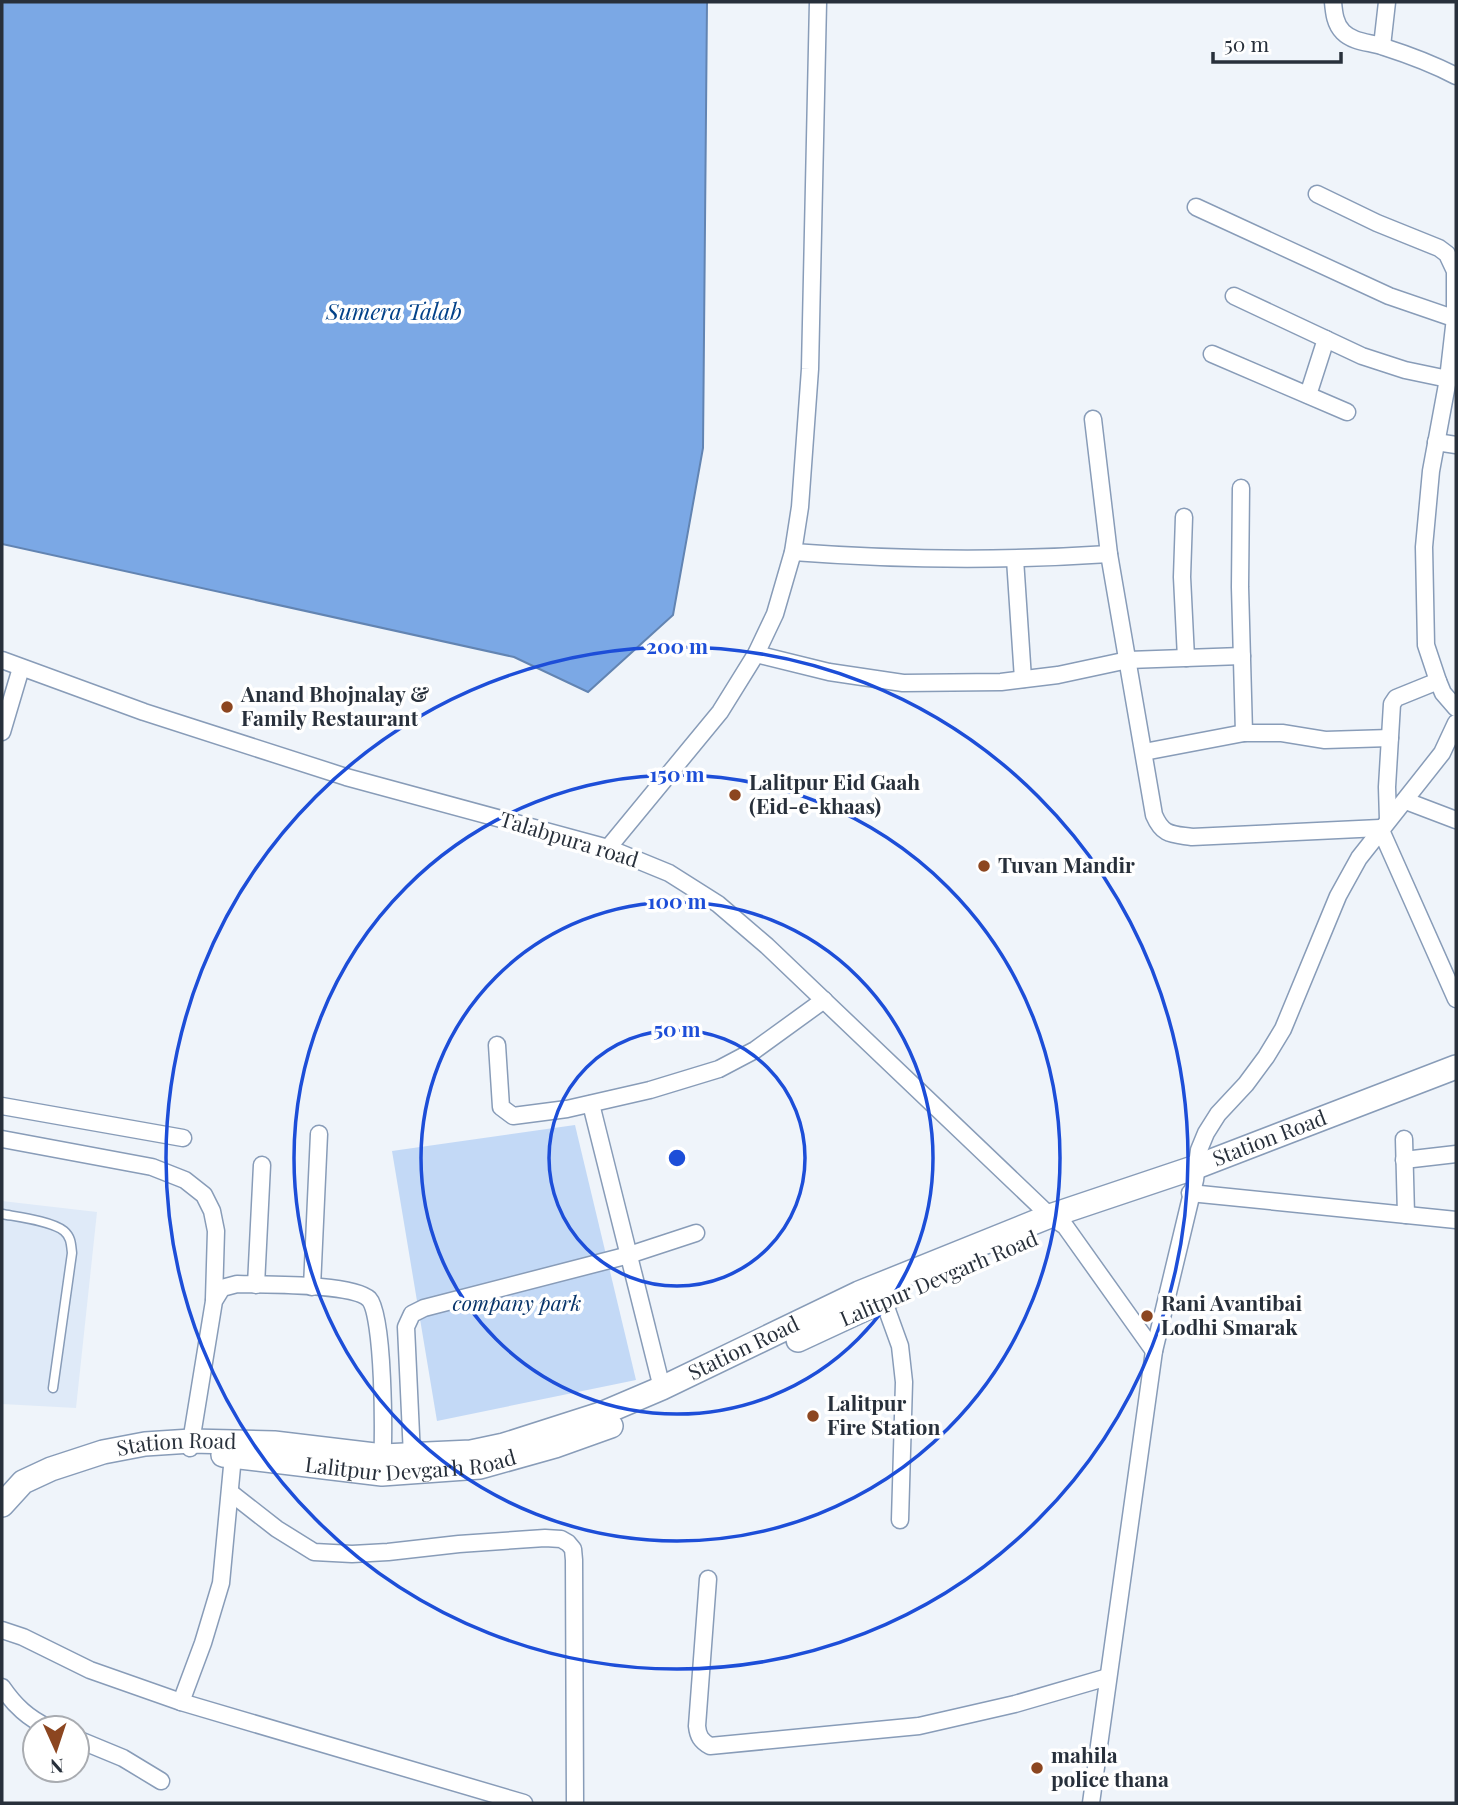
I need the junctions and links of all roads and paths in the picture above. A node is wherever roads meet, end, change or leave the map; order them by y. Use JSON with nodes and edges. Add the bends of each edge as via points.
{"nodes":[{"id":1,"x":818,"y":2,"type":"edge"},
{"id":2,"x":1333,"y":2,"type":"edge"},
{"id":3,"x":1387,"y":2,"type":"edge"},
{"id":4,"x":1382,"y":46,"type":"junction"},
{"id":5,"x":1456,"y":76,"type":"edge"},
{"id":6,"x":1317,"y":194,"type":"dead end"},
{"id":7,"x":1196,"y":206,"type":"dead end"},
{"id":8,"x":1234,"y":296,"type":"dead end"},
{"id":9,"x":1455,"y":319,"type":"edge"},
{"id":10,"x":1326,"y":339,"type":"junction"},
{"id":11,"x":1212,"y":354,"type":"dead end"},
{"id":12,"x":1448,"y":379,"type":"junction"},
{"id":13,"x":1308,"y":395,"type":"junction"},
{"id":14,"x":1347,"y":412,"type":"dead end"},
{"id":15,"x":1093,"y":419,"type":"dead end"},
{"id":16,"x":1436,"y":442,"type":"junction"},
{"id":17,"x":1456,"y":445,"type":"edge"},
{"id":18,"x":1241,"y":488,"type":"dead end"},
{"id":19,"x":1185,"y":517,"type":"dead end"},
{"id":20,"x":793,"y":552,"type":"junction"},
{"id":21,"x":1109,"y":554,"type":"junction"},
{"id":22,"x":1015,"y":559,"type":"junction"},
{"id":23,"x":755,"y":654,"type":"junction"},
{"id":24,"x":1242,"y":656,"type":"junction"},
{"id":25,"x":1186,"y":658,"type":"junction"},
{"id":26,"x":2,"y":660,"type":"edge"},
{"id":27,"x":1128,"y":660,"type":"junction"},
{"id":28,"x":22,"y":668,"type":"junction"},
{"id":29,"x":1023,"y":679,"type":"junction"},
{"id":30,"x":1438,"y":681,"type":"junction"},
{"id":31,"x":1456,"y":708,"type":"edge"},
{"id":32,"x":1456,"y":723,"type":"edge"},
{"id":33,"x":2,"y":732,"type":"edge"},
{"id":34,"x":1244,"y":733,"type":"junction"},
{"id":35,"x":1390,"y":738,"type":"junction"},
{"id":36,"x":1144,"y":752,"type":"junction"},
{"id":37,"x":1406,"y":801,"type":"junction"},
{"id":38,"x":1456,"y":820,"type":"edge"},
{"id":39,"x":1384,"y":824,"type":"junction"},
{"id":40,"x":608,"y":848,"type":"junction"},
{"id":41,"x":1456,"y":999,"type":"edge"},
{"id":42,"x":824,"y":1000,"type":"junction"},
{"id":43,"x":497,"y":1045,"type":"dead end"},
{"id":44,"x":1456,"y":1067,"type":"edge"},
{"id":45,"x":1456,"y":1082,"type":"edge"},
{"id":46,"x":591,"y":1104,"type":"junction"},
{"id":47,"x":2,"y":1105,"type":"edge"},
{"id":48,"x":318,"y":1134,"type":"dead end"},
{"id":49,"x":183,"y":1138,"type":"dead end"},
{"id":50,"x":2,"y":1139,"type":"edge"},
{"id":51,"x":1404,"y":1139,"type":"dead end"},
{"id":52,"x":1456,"y":1154,"type":"edge"},
{"id":53,"x":1404,"y":1160,"type":"junction"},
{"id":54,"x":262,"y":1165,"type":"dead end"},
{"id":55,"x":1194,"y":1180,"type":"junction"},
{"id":56,"x":2,"y":1214,"type":"edge"},
{"id":57,"x":1406,"y":1216,"type":"junction"},
{"id":58,"x":1456,"y":1220,"type":"edge"},
{"id":59,"x":1058,"y":1221,"type":"junction"},
{"id":60,"x":696,"y":1233,"type":"dead end"},
{"id":61,"x":629,"y":1255,"type":"junction"},
{"id":62,"x":256,"y":1285,"type":"junction"},
{"id":63,"x":312,"y":1287,"type":"junction"},
{"id":64,"x":883,"y":1299,"type":"junction"},
{"id":65,"x":214,"y":1301,"type":"junction"},
{"id":66,"x":1154,"y":1352,"type":"junction"},
{"id":67,"x":54,"y":1388,"type":"dead end"},
{"id":68,"x":662,"y":1388,"type":"junction"},
{"id":69,"x":190,"y":1447,"type":"junction"},
{"id":70,"x":233,"y":1456,"type":"junction"},
{"id":71,"x":412,"y":1456,"type":"junction"},
{"id":72,"x":382,"y":1465,"type":"junction"},
{"id":73,"x":231,"y":1493,"type":"junction"},
{"id":74,"x":7,"y":1501,"type":"edge"},
{"id":75,"x":900,"y":1520,"type":"dead end"},
{"id":76,"x":708,"y":1579,"type":"dead end"},
{"id":77,"x":2,"y":1630,"type":"edge"},
{"id":78,"x":1108,"y":1677,"type":"junction"},
{"id":79,"x":2,"y":1687,"type":"edge"},
{"id":80,"x":181,"y":1702,"type":"junction"},
{"id":81,"x":25,"y":1714,"type":"edge"},
{"id":82,"x":91,"y":1746,"type":"edge"},
{"id":83,"x":161,"y":1781,"type":"dead end"},
{"id":84,"x":524,"y":1803,"type":"edge"},
{"id":85,"x":575,"y":1803,"type":"edge"},
{"id":86,"x":1091,"y":1803,"type":"edge"}],
"edges":[{"from":1,"to":20,"type":"street","via":[[810,369]]},
{"from":2,"to":4,"type":"street","via":[[1342,31],[1353,39]]},
{"from":3,"to":4,"type":"street"},
{"from":4,"to":5,"type":"street"},
{"from":6,"to":9,"type":"street","via":[[1447,254],[1455,271]]},
{"from":7,"to":9,"type":"street","via":[[1389,296]]},
{"from":8,"to":10,"type":"street"},
{"from":9,"to":12,"type":"street"},
{"from":10,"to":12,"type":"street","via":[[1384,364]]},
{"from":10,"to":13,"type":"street"},
{"from":11,"to":13,"type":"street"},
{"from":12,"to":16,"type":"street"},
{"from":13,"to":14,"type":"street"},
{"from":15,"to":21,"type":"street"},
{"from":16,"to":17,"type":"street"},
{"from":16,"to":30,"type":"street","via":[[1424,547],[1426,645]]},
{"from":18,"to":24,"type":"street"},
{"from":19,"to":25,"type":"street"},
{"from":20,"to":22,"type":"street"},
{"from":20,"to":23,"type":"street","via":[[775,614]]},
{"from":21,"to":22,"type":"street"},
{"from":21,"to":27,"type":"street"},
{"from":22,"to":29,"type":"street"},
{"from":23,"to":29,"type":"street","via":[[903,683]]},
{"from":23,"to":40,"type":"street","via":[[720,712]]},
{"from":24,"to":25,"type":"street"},
{"from":24,"to":34,"type":"street"},
{"from":25,"to":27,"type":"street"},
{"from":26,"to":28,"type":"street","name":"Talabpura road"},
{"from":27,"to":29,"type":"street"},
{"from":27,"to":36,"type":"street"},
{"from":28,"to":33,"type":"street"},
{"from":28,"to":40,"type":"street","name":"Talabpura road","via":[[346,777]]},
{"from":30,"to":31,"type":"street"},
{"from":30,"to":35,"type":"street","via":[[1396,698]]},
{"from":32,"to":37,"type":"street","via":[[1442,753]]},
{"from":34,"to":35,"type":"street","via":[[1325,740]]},
{"from":34,"to":36,"type":"street"},
{"from":35,"to":39,"type":"street"},
{"from":36,"to":39,"type":"street","via":[[1154,815],[1167,833],[1192,837]]},
{"from":37,"to":38,"type":"street"},
{"from":37,"to":39,"type":"street"},
{"from":39,"to":41,"type":"street"},
{"from":39,"to":55,"type":"street","via":[[1338,896],[1283,1029],[1206,1133]]},
{"from":40,"to":42,"type":"street","name":"Talabpura road","via":[[669,873],[718,904]]},
{"from":42,"to":46,"type":"street","via":[[719,1069]]},
{"from":42,"to":59,"type":"street","name":"Talabpura road"},
{"from":43,"to":46,"type":"street","via":[[499,1097],[506,1113],[522,1116]]},
{"from":44,"to":55,"type":"main road","name":"Station Road"},
{"from":45,"to":55,"type":"main road","name":"Lalitpur Devgarh Road","via":[[1307,1142]]},
{"from":46,"to":61,"type":"street"},
{"from":47,"to":49,"type":"street"},
{"from":48,"to":63,"type":"street"},
{"from":50,"to":65,"type":"street","via":[[152,1167],[184,1180],[204,1195],[216,1231]]},
{"from":51,"to":53,"type":"street"},
{"from":52,"to":53,"type":"street"},
{"from":53,"to":57,"type":"street"},
{"from":54,"to":62,"type":"street"},
{"from":55,"to":57,"type":"street","via":[[1262,1198]]},
{"from":55,"to":59,"type":"main road","name":"Lalitpur Devgarh Road"},
{"from":55,"to":66,"type":"street"},
{"from":56,"to":67,"type":"lane","via":[[55,1226],[71,1241]]},
{"from":57,"to":58,"type":"street"},
{"from":59,"to":64,"type":"main road","name":"Lalitpur Devgarh Road"},
{"from":59,"to":66,"type":"street","name":"Talabpura road"},
{"from":59,"to":68,"type":"main road","name":"Station Road","via":[[859,1293]]},
{"from":60,"to":61,"type":"street"},
{"from":61,"to":68,"type":"street"},
{"from":61,"to":71,"type":"street","via":[[412,1314],[406,1327]]},
{"from":62,"to":63,"type":"street"},
{"from":62,"to":65,"type":"street","via":[[222,1288]]},
{"from":63,"to":72,"type":"street","via":[[347,1289],[368,1298],[375,1309],[380,1337]]},
{"from":64,"to":72,"type":"main road","name":"Lalitpur Devgarh Road","via":[[666,1403],[555,1446],[480,1467]]},
{"from":64,"to":75,"type":"street","via":[[900,1346],[904,1382]]},
{"from":65,"to":69,"type":"street"},
{"from":66,"to":78,"type":"street"},
{"from":68,"to":71,"type":"main road","name":"Station Road","via":[[601,1414],[503,1445]]},
{"from":69,"to":70,"type":"main road","name":"Lalitpur Devgarh Road"},
{"from":69,"to":72,"type":"main road","name":"Station Road","via":[[274,1443]]},
{"from":69,"to":74,"type":"main road","name":"Lalitpur Devgarh Road","via":[[118,1461]]},
{"from":70,"to":72,"type":"main road","name":"Lalitpur Devgarh Road"},
{"from":70,"to":73,"type":"street"},
{"from":71,"to":72,"type":"main road","name":"Station Road"},
{"from":73,"to":80,"type":"street","via":[[221,1583]]},
{"from":73,"to":85,"type":"street","via":[[314,1552],[388,1552],[545,1538],[568,1543],[574,1560]]},
{"from":76,"to":78,"type":"street","via":[[697,1726],[698,1735],[710,1746],[919,1726]]},
{"from":77,"to":80,"type":"street","via":[[90,1670]]},
{"from":78,"to":86,"type":"street"},
{"from":79,"to":81,"type":"street"},
{"from":80,"to":84,"type":"street"},
{"from":82,"to":83,"type":"street"}]}
